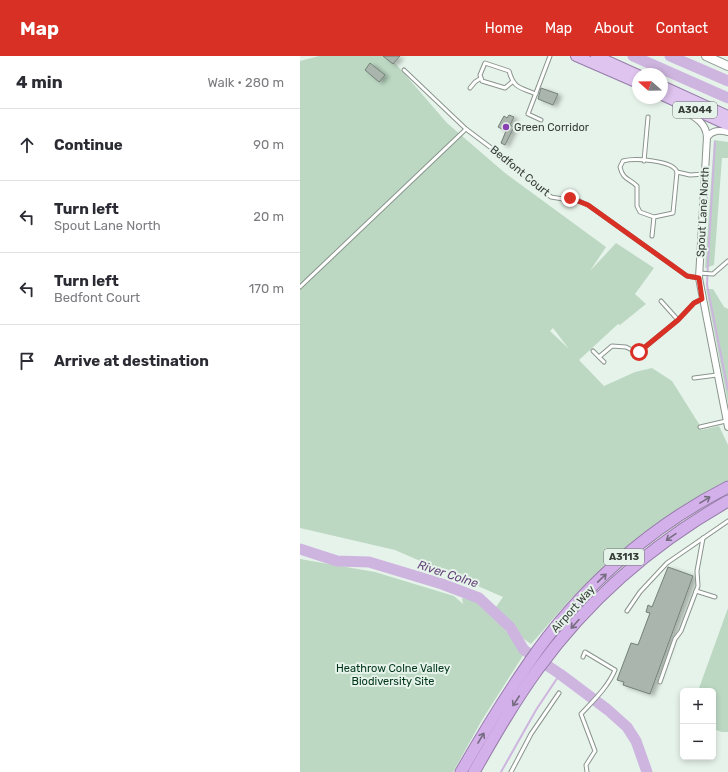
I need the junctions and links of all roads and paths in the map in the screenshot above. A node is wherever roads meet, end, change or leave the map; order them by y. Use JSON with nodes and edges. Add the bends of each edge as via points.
{"nodes":[{"id":1,"x":550,"y":56,"type":"edge"},
{"id":2,"x":576,"y":56,"type":"edge"},
{"id":3,"x":596,"y":56,"type":"edge"},
{"id":4,"x":706,"y":56,"type":"edge"},
{"id":5,"x":728,"y":66,"type":"edge"},
{"id":6,"x":404,"y":70,"type":"dead end"},
{"id":7,"x":632,"y":72,"type":"edge"},
{"id":8,"x":481,"y":78,"type":"junction"},
{"id":9,"x":632,"y":81,"type":"edge"},
{"id":10,"x":512,"y":82,"type":"junction"},
{"id":11,"x":470,"y":88,"type":"dead end"},
{"id":12,"x":668,"y":89,"type":"edge"},
{"id":13,"x":536,"y":94,"type":"junction"},
{"id":14,"x":668,"y":97,"type":"edge"},
{"id":15,"x":668,"y":98,"type":"edge"},
{"id":16,"x":728,"y":116,"type":"edge"},
{"id":17,"x":648,"y":117,"type":"dead end"},
{"id":18,"x":541,"y":120,"type":"dead end"},
{"id":19,"x":728,"y":125,"type":"edge"},
{"id":20,"x":466,"y":129,"type":"junction"},
{"id":21,"x":728,"y":132,"type":"edge"},
{"id":22,"x":707,"y":138,"type":"junction"},
{"id":23,"x":644,"y":161,"type":"junction"},
{"id":24,"x":677,"y":172,"type":"junction"},
{"id":25,"x":705,"y":174,"type":"junction"},
{"id":26,"x":654,"y":217,"type":"junction"},
{"id":27,"x":652,"y":236,"type":"dead end"},
{"id":28,"x":728,"y":261,"type":"edge"},
{"id":29,"x":701,"y":275,"type":"junction"},
{"id":30,"x":300,"y":287,"type":"edge"},
{"id":31,"x":702,"y":299,"type":"junction"},
{"id":32,"x":660,"y":301,"type":"dead end"},
{"id":33,"x":678,"y":320,"type":"junction"},
{"id":34,"x":593,"y":351,"type":"dead end"},
{"id":35,"x":599,"y":357,"type":"junction"},
{"id":36,"x":604,"y":362,"type":"dead end"},
{"id":37,"x":717,"y":375,"type":"junction"},
{"id":38,"x":694,"y":378,"type":"dead end"},
{"id":39,"x":727,"y":424,"type":"edge"},
{"id":40,"x":700,"y":427,"type":"dead end"},
{"id":41,"x":728,"y":487,"type":"edge"},
{"id":42,"x":728,"y":501,"type":"edge"},
{"id":43,"x":728,"y":521,"type":"edge"},
{"id":44,"x":703,"y":538,"type":"junction"},
{"id":45,"x":696,"y":591,"type":"junction"},
{"id":46,"x":715,"y":597,"type":"dead end"},
{"id":47,"x":627,"y":611,"type":"dead end"},
{"id":48,"x":583,"y":656,"type":"dead end"},
{"id":49,"x":660,"y":682,"type":"dead end"},
{"id":50,"x":559,"y":693,"type":"dead end"},
{"id":51,"x":461,"y":772,"type":"edge"},
{"id":52,"x":474,"y":772,"type":"edge"},
{"id":53,"x":512,"y":772,"type":"edge"},
{"id":54,"x":587,"y":772,"type":"edge"}],
"edges":[{"from":1,"to":13,"type":"lane"},
{"from":2,"to":9,"type":"main road"},
{"from":3,"to":7,"type":"main road"},
{"from":4,"to":5,"type":"street"},
{"from":6,"to":20,"type":"lane","name":"Bedfont Court"},
{"from":8,"to":10,"type":"lane","via":[[482,81],[505,88]]},
{"from":8,"to":10,"type":"lane","via":[[486,63],[509,71]]},
{"from":8,"to":11,"type":"lane"},
{"from":10,"to":13,"type":"lane"},
{"from":12,"to":16,"type":"main road","number":"A3044"},
{"from":13,"to":18,"type":"lane","via":[[528,114]]},
{"from":14,"to":19,"type":"main road","number":"A3044"},
{"from":15,"to":22,"type":"street","name":"Spout Lane North","via":[[704,125]]},
{"from":17,"to":23,"type":"lane"},
{"from":20,"to":29,"type":"lane","name":"Bedfont Court","via":[[551,197],[570,198],[588,205],[687,276]]},
{"from":20,"to":30,"type":"lane"},
{"from":21,"to":22,"type":"street","via":[[716,131],[710,133]]},
{"from":22,"to":25,"type":"street","name":"Spout Lane North"},
{"from":23,"to":24,"type":"lane","via":[[670,165]]},
{"from":23,"to":26,"type":"lane","via":[[623,161],[620,167],[621,174],[637,186],[637,206],[640,212]]},
{"from":24,"to":25,"type":"lane","via":[[690,175]]},
{"from":24,"to":26,"type":"lane","via":[[674,213]]},
{"from":25,"to":29,"type":"street","name":"Spout Lane North"},
{"from":26,"to":27,"type":"lane"},
{"from":28,"to":29,"type":"lane","name":"Bedfont Court","via":[[713,274]]},
{"from":29,"to":31,"type":"street","name":"Spout Lane North"},
{"from":31,"to":33,"type":"lane","via":[[694,303]]},
{"from":31,"to":37,"type":"street","name":"Spout Lane North"},
{"from":32,"to":33,"type":"lane"},
{"from":33,"to":35,"type":"lane","via":[[639,352],[626,347],[612,346]]},
{"from":34,"to":35,"type":"lane"},
{"from":35,"to":36,"type":"lane"},
{"from":37,"to":38,"type":"lane"},
{"from":37,"to":39,"type":"street","name":"Spout Lane North"},
{"from":39,"to":40,"type":"lane"},
{"from":51,"to":41,"type":"highway","name":"Airport Way","number":"A3113","one_way":true,"via":[[528,663],[576,604],[623,558],[667,524]]},
{"from":42,"to":52,"type":"highway","name":"Airport Way","number":"A3113","one_way":true,"via":[[671,537],[633,567],[574,624],[514,704]]},
{"from":43,"to":44,"type":"lane"},
{"from":44,"to":45,"type":"lane"},
{"from":44,"to":47,"type":"lane","via":[[667,563],[640,592]]},
{"from":45,"to":46,"type":"lane"},
{"from":45,"to":49,"type":"lane"},
{"from":48,"to":54,"type":"lane","via":[[586,652],[614,670],[599,695],[581,714],[595,751],[586,765]]},
{"from":50,"to":53,"type":"lane","via":[[531,734]]}]}
